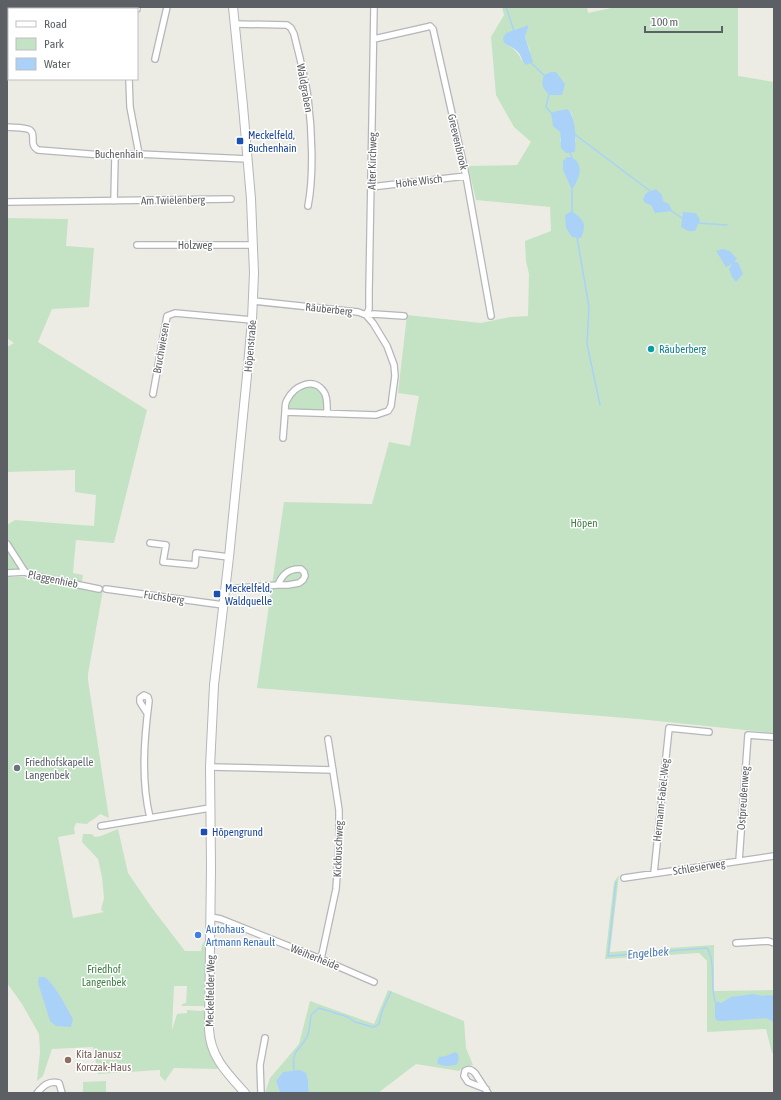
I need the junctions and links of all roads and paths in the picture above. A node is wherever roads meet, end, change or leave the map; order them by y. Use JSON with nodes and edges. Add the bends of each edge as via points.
{"nodes":[{"id":1,"x":167,"y":7,"type":"edge"},
{"id":2,"x":233,"y":7,"type":"edge"},
{"id":3,"x":374,"y":7,"type":"edge"},
{"id":4,"x":235,"y":24,"type":"junction"},
{"id":5,"x":374,"y":38,"type":"junction"},
{"id":6,"x":155,"y":59,"type":"dead end"},
{"id":7,"x":129,"y":80,"type":"edge"},
{"id":8,"x":7,"y":127,"type":"edge"},
{"id":9,"x":139,"y":154,"type":"junction"},
{"id":10,"x":115,"y":156,"type":"junction"},
{"id":11,"x":248,"y":159,"type":"junction"},
{"id":12,"x":466,"y":176,"type":"junction"},
{"id":13,"x":371,"y":187,"type":"junction"},
{"id":14,"x":231,"y":199,"type":"dead end"},
{"id":15,"x":114,"y":201,"type":"junction"},
{"id":16,"x":7,"y":202,"type":"edge"},
{"id":17,"x":308,"y":206,"type":"dead end"},
{"id":18,"x":253,"y":244,"type":"junction"},
{"id":19,"x":137,"y":245,"type":"dead end"},
{"id":20,"x":253,"y":301,"type":"junction"},
{"id":21,"x":366,"y":315,"type":"junction"},
{"id":22,"x":404,"y":316,"type":"dead end"},
{"id":23,"x":492,"y":316,"type":"dead end"},
{"id":24,"x":252,"y":320,"type":"junction"},
{"id":25,"x":153,"y":394,"type":"dead end"},
{"id":26,"x":285,"y":412,"type":"junction"},
{"id":27,"x":327,"y":414,"type":"junction"},
{"id":28,"x":283,"y":438,"type":"dead end"},
{"id":29,"x":150,"y":543,"type":"dead end"},
{"id":30,"x":7,"y":544,"type":"edge"},
{"id":31,"x":229,"y":557,"type":"junction"},
{"id":32,"x":25,"y":572,"type":"junction"},
{"id":33,"x":7,"y":574,"type":"edge"},
{"id":34,"x":278,"y":585,"type":"junction"},
{"id":35,"x":99,"y":588,"type":"dead end"},
{"id":36,"x":106,"y":589,"type":"dead end"},
{"id":37,"x":225,"y":589,"type":"junction"},
{"id":38,"x":223,"y":605,"type":"junction"},
{"id":39,"x":214,"y":685,"type":"joint"},
{"id":40,"x":147,"y":713,"type":"dead end"},
{"id":41,"x":709,"y":732,"type":"dead end"},
{"id":42,"x":774,"y":737,"type":"edge"},
{"id":43,"x":328,"y":739,"type":"dead end"},
{"id":44,"x":210,"y":767,"type":"junction"},
{"id":45,"x":333,"y":770,"type":"junction"},
{"id":46,"x":210,"y":808,"type":"junction"},
{"id":47,"x":150,"y":818,"type":"junction"},
{"id":48,"x":101,"y":826,"type":"dead end"},
{"id":49,"x":774,"y":856,"type":"edge"},
{"id":50,"x":739,"y":861,"type":"junction"},
{"id":51,"x":654,"y":873,"type":"junction"},
{"id":52,"x":624,"y":878,"type":"dead end"},
{"id":53,"x":211,"y":917,"type":"junction"},
{"id":54,"x":736,"y":943,"type":"dead end"},
{"id":55,"x":774,"y":943,"type":"edge"},
{"id":56,"x":322,"y":959,"type":"junction"},
{"id":57,"x":374,"y":982,"type":"dead end"},
{"id":58,"x":265,"y":1038,"type":"dead end"},
{"id":59,"x":37,"y":1093,"type":"edge"},
{"id":60,"x":62,"y":1093,"type":"edge"},
{"id":61,"x":245,"y":1093,"type":"edge"},
{"id":62,"x":261,"y":1093,"type":"edge"}],
"edges":[{"from":1,"to":6,"type":"street"},
{"from":2,"to":4,"type":"main road","name":"Höpenstraße"},
{"from":3,"to":5,"type":"street","name":"Alter Kirchweg"},
{"from":4,"to":11,"type":"main road","name":"Höpenstraße"},
{"from":4,"to":17,"type":"street","name":"Waldgraben","via":[[287,25],[294,34],[308,96],[310,118],[311,190]]},
{"from":5,"to":12,"type":"street","name":"Greevenbrook","via":[[432,27]]},
{"from":5,"to":13,"type":"street","name":"Alter Kirchweg"},
{"from":7,"to":9,"type":"street","via":[[130,107]]},
{"from":8,"to":10,"type":"street","name":"Buchenhain","via":[[31,130],[34,148],[38,150]]},
{"from":9,"to":10,"type":"street","name":"Buchenhain"},
{"from":9,"to":11,"type":"street","name":"Buchenhain"},
{"from":10,"to":15,"type":"street"},
{"from":11,"to":18,"type":"main road","name":"Höpenstraße"},
{"from":12,"to":13,"type":"street","name":"Hohe Wisch"},
{"from":12,"to":23,"type":"street","name":"Greevenbrook"},
{"from":13,"to":21,"type":"street","name":"Alter Kirchweg","via":[[369,309]]},
{"from":14,"to":15,"type":"street","name":"Am Twielenberg"},
{"from":15,"to":16,"type":"street","name":"Am Twielenberg"},
{"from":18,"to":19,"type":"street","name":"Holzweg"},
{"from":18,"to":20,"type":"main road","name":"Höpenstraße"},
{"from":20,"to":21,"type":"street","name":"Räuberberg"},
{"from":20,"to":24,"type":"main road","name":"Höpenstraße"},
{"from":21,"to":22,"type":"street","name":"Räuberberg"},
{"from":21,"to":27,"type":"street","via":[[392,356],[394,376],[391,406],[388,411],[376,415]]},
{"from":24,"to":25,"type":"street","name":"Bruchwiesen","via":[[175,314],[167,316]]},
{"from":24,"to":31,"type":"main road","name":"Höpenstraße"},
{"from":26,"to":27,"type":"street"},
{"from":26,"to":27,"type":"street","via":[[286,401],[298,387],[314,384],[325,393]]},
{"from":26,"to":28,"type":"street"},
{"from":29,"to":31,"type":"street","via":[[166,546],[163,562],[195,565],[196,553]]},
{"from":30,"to":32,"type":"street"},
{"from":31,"to":37,"type":"main road","name":"Höpenstraße"},
{"from":32,"to":33,"type":"street","name":"Plaggenhieb"},
{"from":32,"to":35,"type":"street","name":"Plaggenhieb"},
{"from":34,"to":34,"type":"street","via":[[299,583],[305,576],[304,572],[296,568],[287,572]]},
{"from":34,"to":37,"type":"street"},
{"from":36,"to":38,"type":"street","name":"Fuchsberg"},
{"from":37,"to":38,"type":"main road","name":"Höpenstraße"},
{"from":38,"to":39,"type":"main road","name":"Höpenstraße"},
{"from":39,"to":44,"type":"main road","name":"Meckelfelder Weg"},
{"from":40,"to":47,"type":"street","via":[[144,749]]},
{"from":41,"to":51,"type":"street","name":"Hermann-Fabel-Weg","via":[[669,728]]},
{"from":42,"to":50,"type":"street","name":"Ostpreußenweg","via":[[748,735]]},
{"from":43,"to":45,"type":"street","name":"Kickbuschweg"},
{"from":44,"to":45,"type":"street"},
{"from":44,"to":46,"type":"main road","name":"Meckelfelder Weg"},
{"from":45,"to":56,"type":"street","name":"Kickbuschweg","via":[[339,810],[339,845],[336,889]]},
{"from":46,"to":47,"type":"street"},
{"from":46,"to":53,"type":"main road","name":"Meckelfelder Weg"},
{"from":47,"to":48,"type":"street"},
{"from":49,"to":50,"type":"street","name":"Schlesierweg"},
{"from":50,"to":51,"type":"street","name":"Schlesierweg"},
{"from":51,"to":52,"type":"street","name":"Schlesierweg"},
{"from":53,"to":56,"type":"street","name":"Weiherheide"},
{"from":53,"to":61,"type":"main road","name":"Meckelfelder Weg","via":[[210,1038],[218,1061]]},
{"from":54,"to":55,"type":"street"},
{"from":56,"to":57,"type":"street","name":"Weiherheide"},
{"from":58,"to":62,"type":"street","via":[[260,1064]]},
{"from":59,"to":60,"type":"street","via":[[55,1082],[59,1083]]}]}
